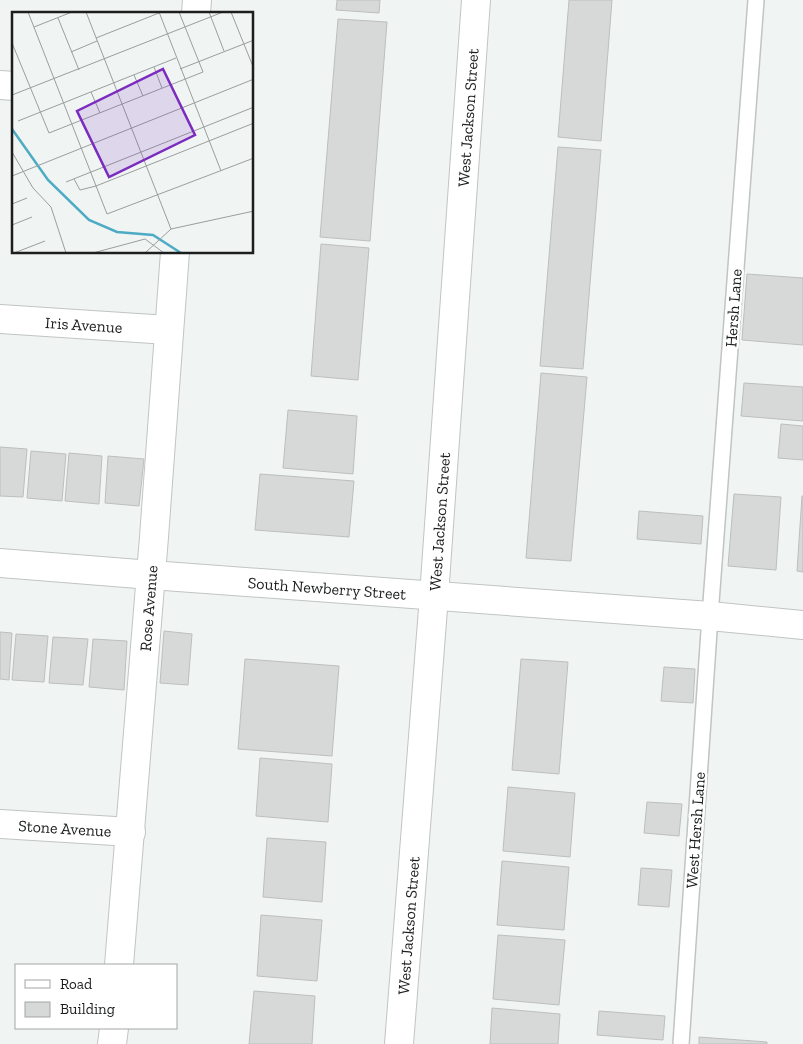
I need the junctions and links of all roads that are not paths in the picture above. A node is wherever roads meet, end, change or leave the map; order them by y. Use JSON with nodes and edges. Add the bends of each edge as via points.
{"nodes":[{"id":1,"x":476,"y":0,"type":"edge"},
{"id":2,"x":756,"y":0,"type":"edge"},
{"id":3,"x":175,"y":254,"type":"edge"},
{"id":4,"x":0,"y":319,"type":"edge"},
{"id":5,"x":168,"y":330,"type":"junction"},
{"id":6,"x":0,"y":562,"type":"edge"},
{"id":7,"x":151,"y":576,"type":"junction"},
{"id":8,"x":434,"y":596,"type":"junction"},
{"id":9,"x":710,"y":616,"type":"junction"},
{"id":10,"x":803,"y":625,"type":"edge"},
{"id":11,"x":0,"y":824,"type":"edge"},
{"id":12,"x":131,"y":832,"type":"junction"},
{"id":13,"x":119,"y":964,"type":"edge"},
{"id":14,"x":114,"y":1029,"type":"edge"},
{"id":15,"x":112,"y":1044,"type":"edge"},
{"id":16,"x":399,"y":1044,"type":"edge"},
{"id":17,"x":681,"y":1044,"type":"edge"}],
"edges":[{"from":1,"to":8,"type":"street","name":"West Jackson Street"},
{"from":2,"to":9,"type":"lane","name":"Hersh Lane"},
{"from":3,"to":5,"type":"street","name":"Rose Avenue"},
{"from":4,"to":5,"type":"street","name":"Iris Avenue"},
{"from":5,"to":7,"type":"street","name":"Rose Avenue"},
{"from":6,"to":7,"type":"street","name":"South Newberry Street"},
{"from":7,"to":8,"type":"street","name":"South Newberry Street"},
{"from":7,"to":12,"type":"street","name":"Rose Avenue"},
{"from":8,"to":9,"type":"street","name":"South Newberry Street"},
{"from":8,"to":16,"type":"street","name":"West Jackson Street"},
{"from":9,"to":10,"type":"street","name":"South Newberry Street"},
{"from":9,"to":17,"type":"lane","name":"West Hersh Lane"},
{"from":11,"to":12,"type":"street","name":"Stone Avenue"},
{"from":12,"to":13,"type":"street","name":"Rose Avenue"},
{"from":14,"to":15,"type":"street"}]}
